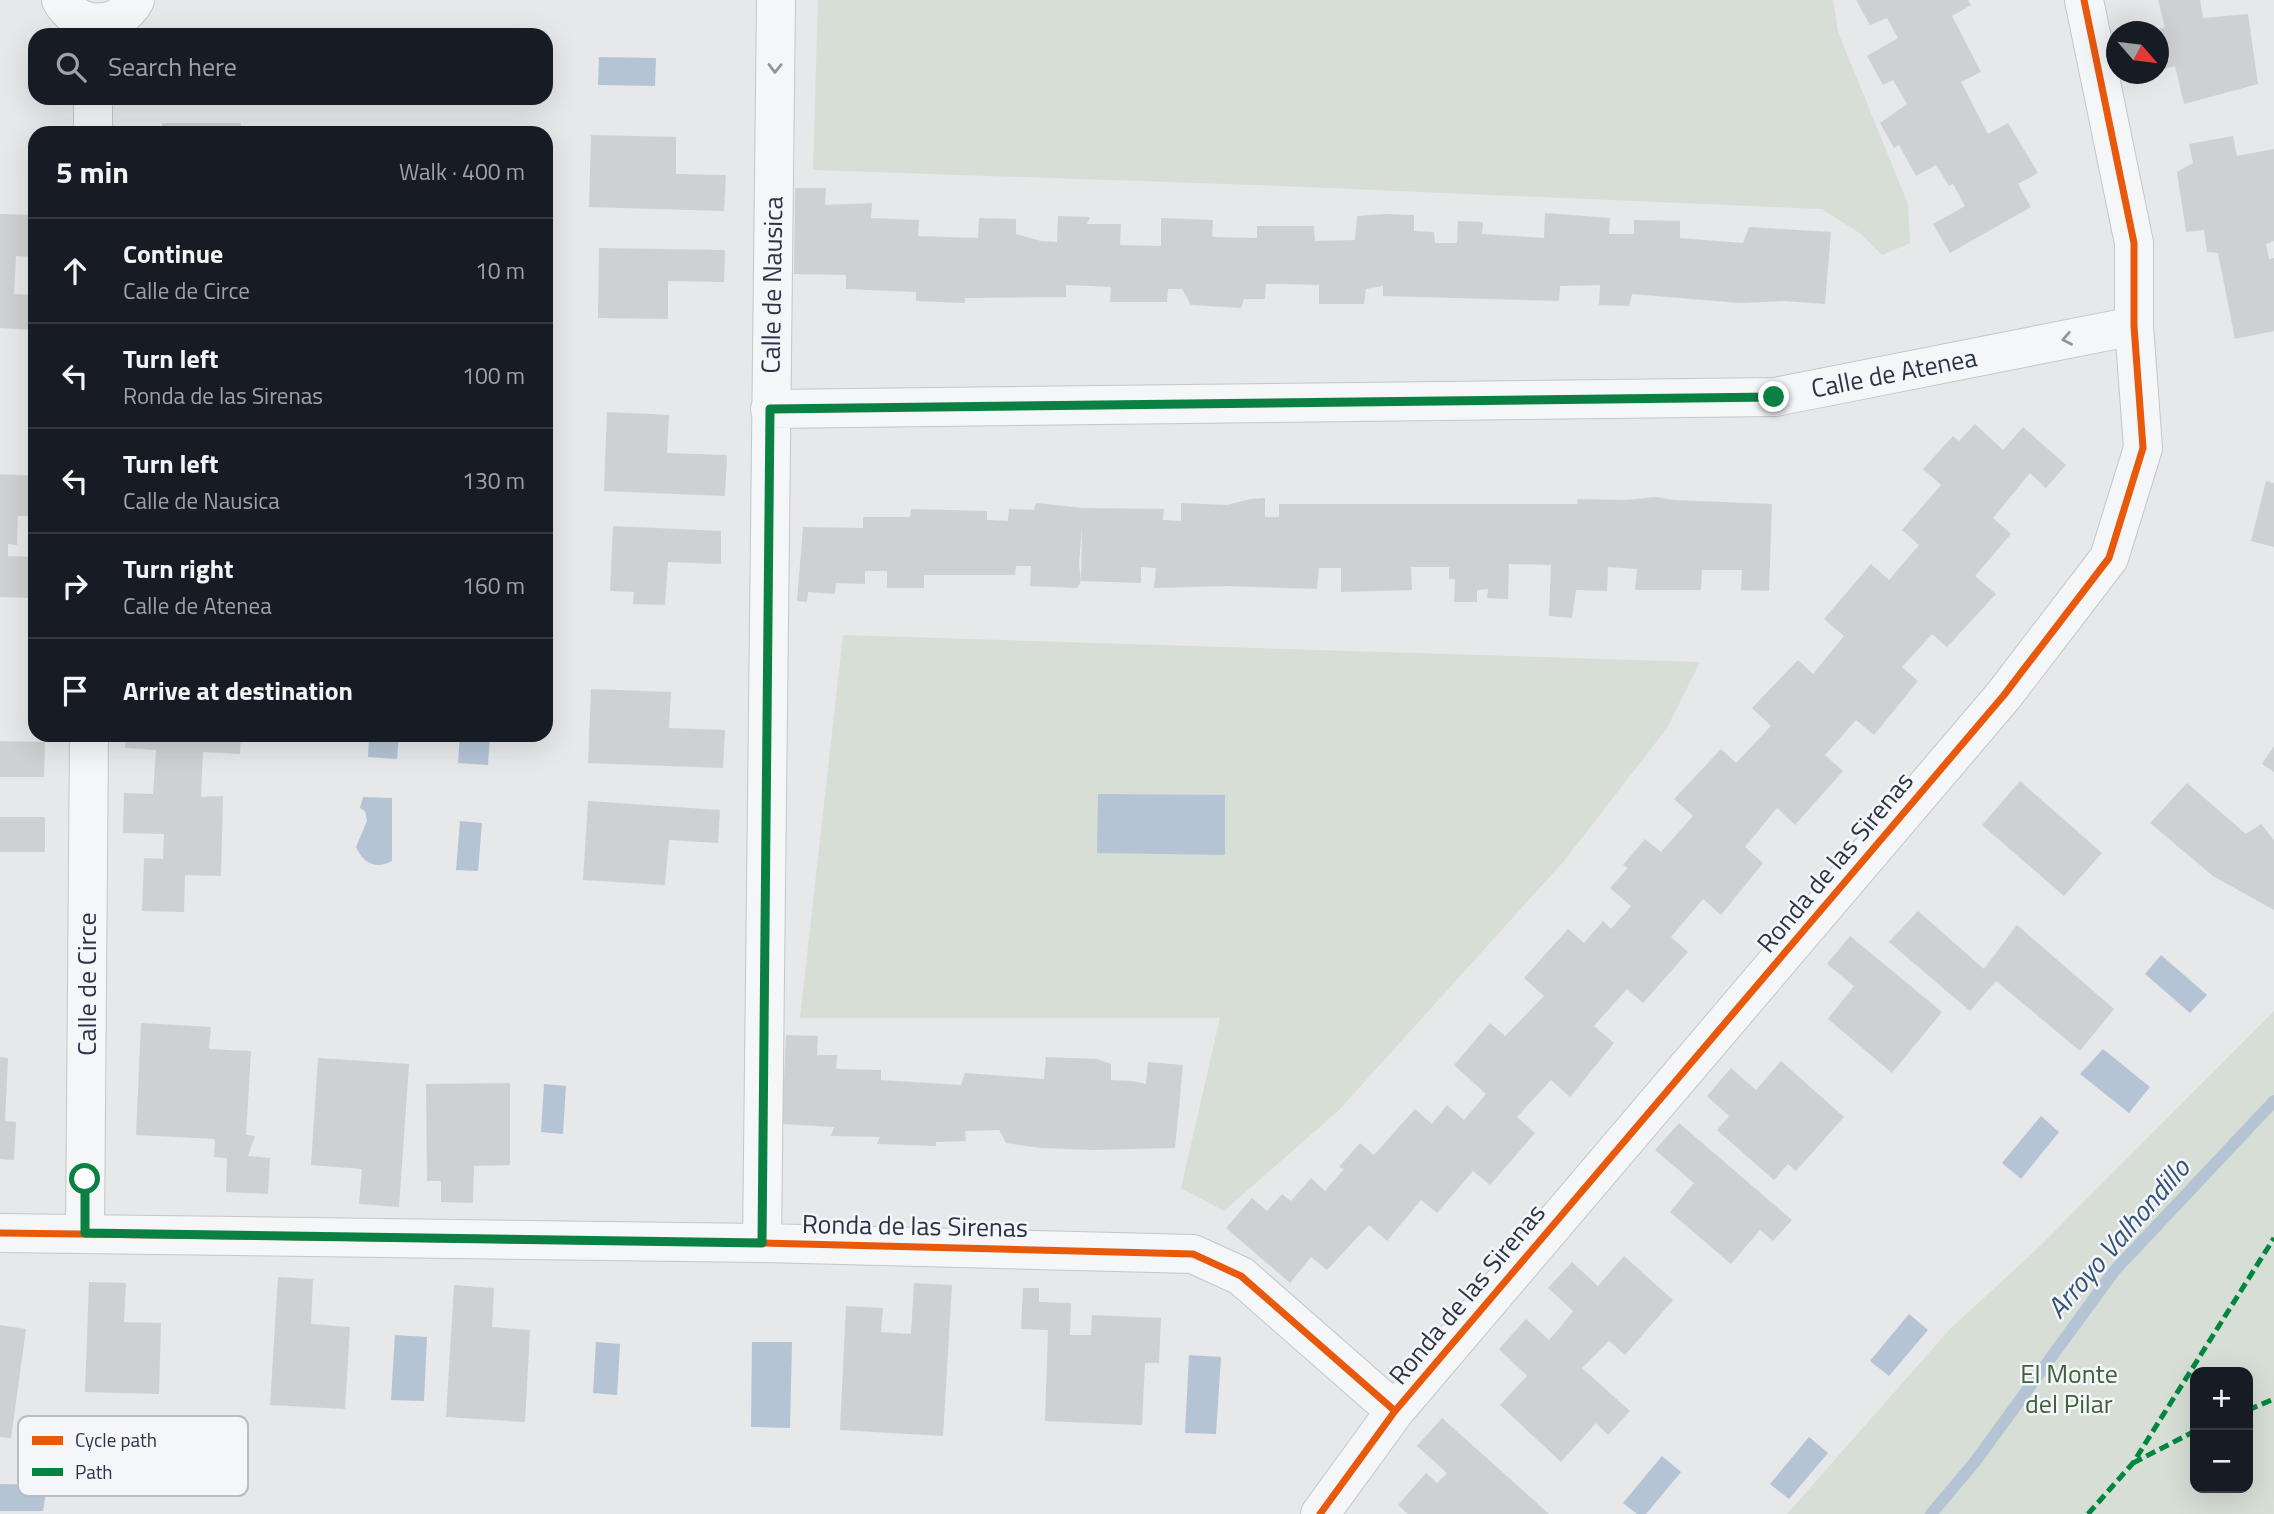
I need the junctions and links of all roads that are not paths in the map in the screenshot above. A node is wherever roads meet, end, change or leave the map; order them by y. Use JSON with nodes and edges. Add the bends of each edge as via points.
{"nodes":[{"id":1,"x":61,"y":0,"type":"edge"},
{"id":2,"x":135,"y":0,"type":"edge"},
{"id":3,"x":776,"y":0,"type":"edge"},
{"id":4,"x":2084,"y":0,"type":"edge"},
{"id":5,"x":92,"y":28,"type":"edge"},
{"id":6,"x":95,"y":28,"type":"edge"},
{"id":7,"x":93,"y":105,"type":"edge"},
{"id":8,"x":93,"y":126,"type":"edge"},
{"id":9,"x":2134,"y":326,"type":"junction"},
{"id":10,"x":770,"y":409,"type":"junction"},
{"id":11,"x":89,"y":742,"type":"edge"},
{"id":12,"x":0,"y":1233,"type":"edge"},
{"id":13,"x":85,"y":1233,"type":"junction"},
{"id":14,"x":762,"y":1243,"type":"junction"},
{"id":15,"x":1395,"y":1411,"type":"junction"},
{"id":16,"x":1320,"y":1514,"type":"edge"}],
"edges":[{"from":1,"to":5,"type":"street","via":[[71,14]]},
{"from":2,"to":6,"type":"street","via":[[125,13]]},
{"from":3,"to":10,"type":"street","name":"Calle de Nausica","one_way":true},
{"from":4,"to":9,"type":"street","name":"Ronda de las Sirenas","via":[[2134,243]]},
{"from":7,"to":8,"type":"street"},
{"from":9,"to":10,"type":"street","name":"Calle de Atenea","one_way":true,"via":[[1774,397]]},
{"from":9,"to":15,"type":"street","name":"Ronda de las Sirenas","via":[[2143,448],[2109,558],[2004,695]]},
{"from":10,"to":14,"type":"street","name":"Calle de Nausica"},
{"from":11,"to":13,"type":"street","name":"Calle de Circe"},
{"from":12,"to":13,"type":"street","name":"Ronda de las Sirenas"},
{"from":13,"to":14,"type":"street","name":"Ronda de las Sirenas"},
{"from":14,"to":15,"type":"street","name":"Ronda de las Sirenas","via":[[1193,1254],[1241,1276]]},
{"from":15,"to":16,"type":"street"}]}
